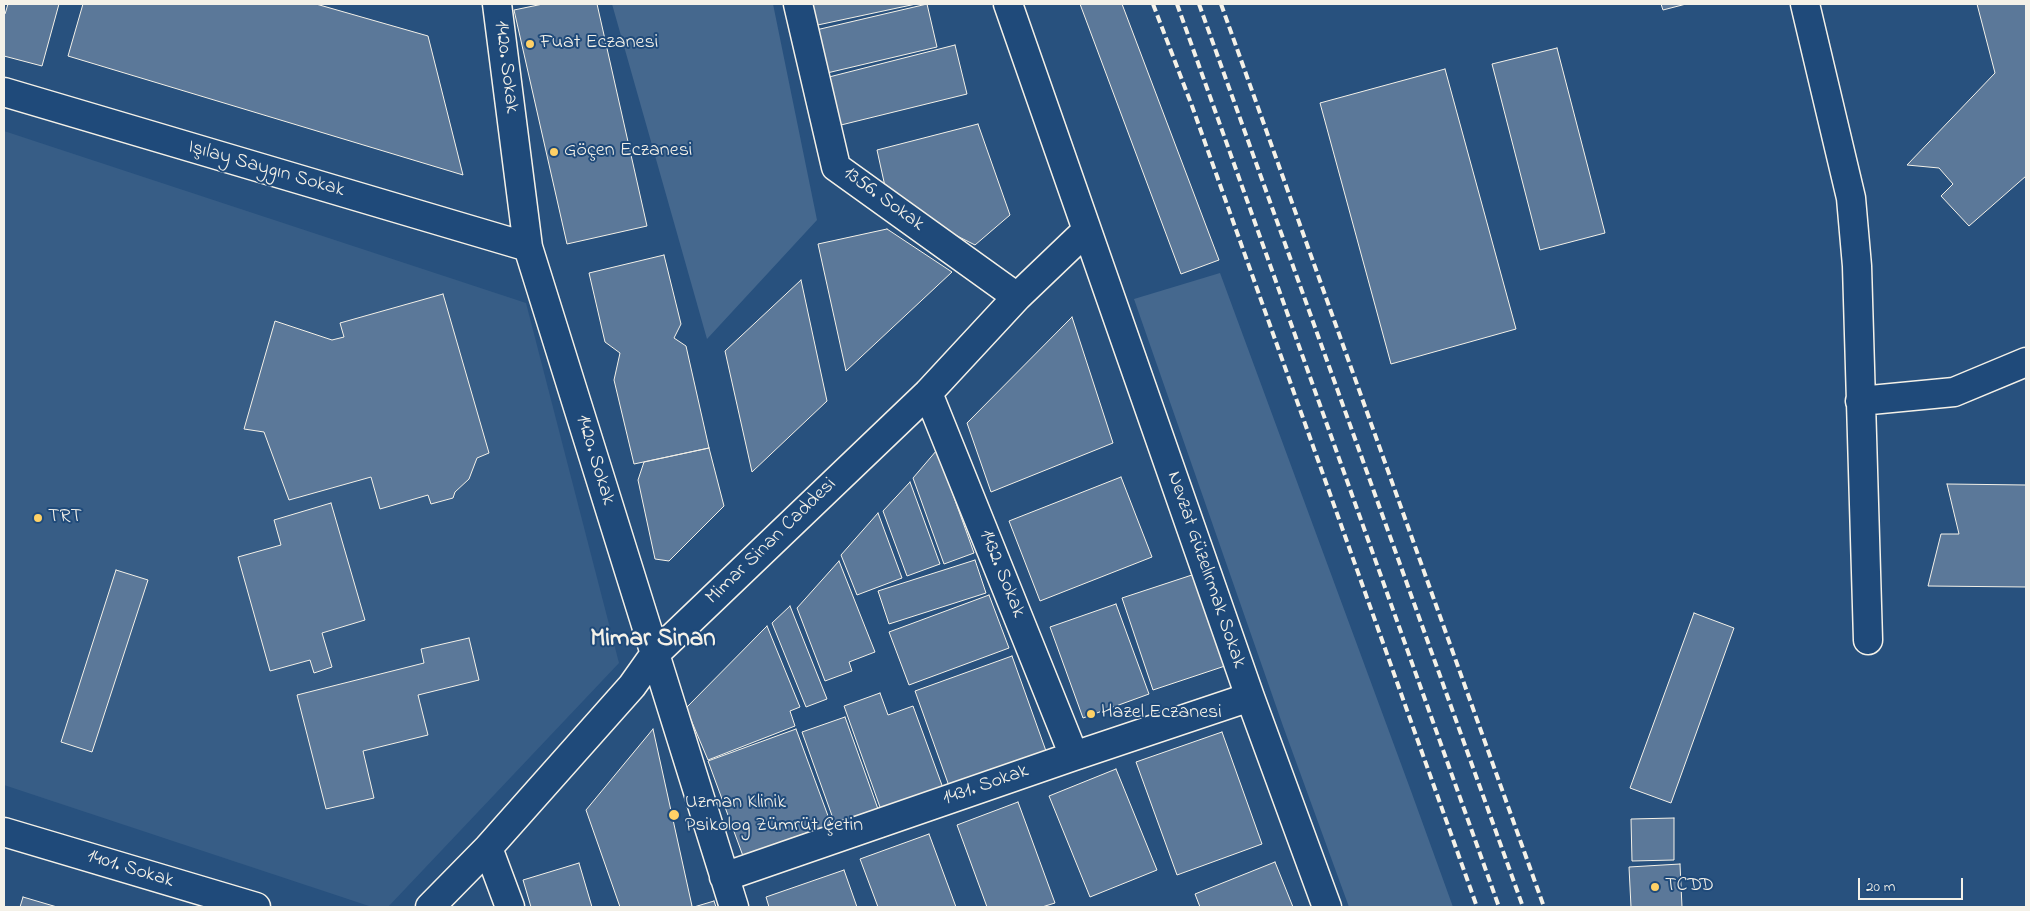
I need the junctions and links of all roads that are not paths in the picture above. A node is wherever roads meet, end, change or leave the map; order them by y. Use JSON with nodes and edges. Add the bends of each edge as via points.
{"nodes":[{"id":1,"x":496,"y":4,"type":"edge"},
{"id":2,"x":798,"y":4,"type":"edge"},
{"id":3,"x":1008,"y":4,"type":"edge"},
{"id":4,"x":1806,"y":4,"type":"edge"},
{"id":5,"x":4,"y":92,"type":"edge"},
{"id":6,"x":1086,"y":231,"type":"junction"},
{"id":7,"x":528,"y":247,"type":"junction"},
{"id":8,"x":1016,"y":297,"type":"junction"},
{"id":9,"x":2026,"y":362,"type":"edge"},
{"id":10,"x":928,"y":393,"type":"junction"},
{"id":11,"x":1860,"y":401,"type":"junction"},
{"id":12,"x":1868,"y":640,"type":"dead end"},
{"id":13,"x":654,"y":655,"type":"junction"},
{"id":14,"x":1250,"y":698,"type":"junction"},
{"id":15,"x":1074,"y":756,"type":"junction"},
{"id":16,"x":4,"y":832,"type":"edge"},
{"id":17,"x":488,"y":848,"type":"junction"},
{"id":18,"x":724,"y":877,"type":"junction"},
{"id":19,"x":256,"y":907,"type":"edge"},
{"id":20,"x":430,"y":907,"type":"edge"},
{"id":21,"x":510,"y":907,"type":"edge"},
{"id":22,"x":734,"y":907,"type":"edge"},
{"id":23,"x":1327,"y":907,"type":"edge"}],
"edges":[{"from":1,"to":7,"type":"street","name":"1420. Sokak"},
{"from":2,"to":8,"type":"street","name":"1356. Sokak","via":[[836,167]]},
{"from":3,"to":6,"type":"street","name":"Nevzat Güzelırmak Sokak"},
{"from":4,"to":11,"type":"street","via":[[1851,198],[1857,266]]},
{"from":5,"to":7,"type":"street","name":"Işılay Saygın Sokak"},
{"from":6,"to":8,"type":"street","name":"Mimar Sinan Caddesi"},
{"from":6,"to":14,"type":"street","name":"Nevzat Güzelırmak Sokak"},
{"from":7,"to":13,"type":"street","name":"1420. Sokak"},
{"from":8,"to":10,"type":"street","name":"Mimar Sinan Caddesi"},
{"from":9,"to":11,"type":"street","via":[[1954,392]]},
{"from":10,"to":13,"type":"street","name":"Mimar Sinan Caddesi"},
{"from":10,"to":15,"type":"street","name":"1432. Sokak"},
{"from":11,"to":12,"type":"street"},
{"from":13,"to":17,"type":"street","name":"Mimar Sinan Caddesi","via":[[632,686]]},
{"from":13,"to":18,"type":"street","name":"1420. Sokak"},
{"from":14,"to":15,"type":"street","name":"1431. Sokak"},
{"from":14,"to":23,"type":"street","name":"Nevzat Güzelırmak Sokak"},
{"from":15,"to":18,"type":"street","name":"1431. Sokak"},
{"from":16,"to":19,"type":"street","name":"1401. Sokak"},
{"from":17,"to":20,"type":"street","name":"Mimar Sinan Caddesi"},
{"from":17,"to":21,"type":"street"},
{"from":18,"to":22,"type":"street","name":"1420. Sokak"}]}
